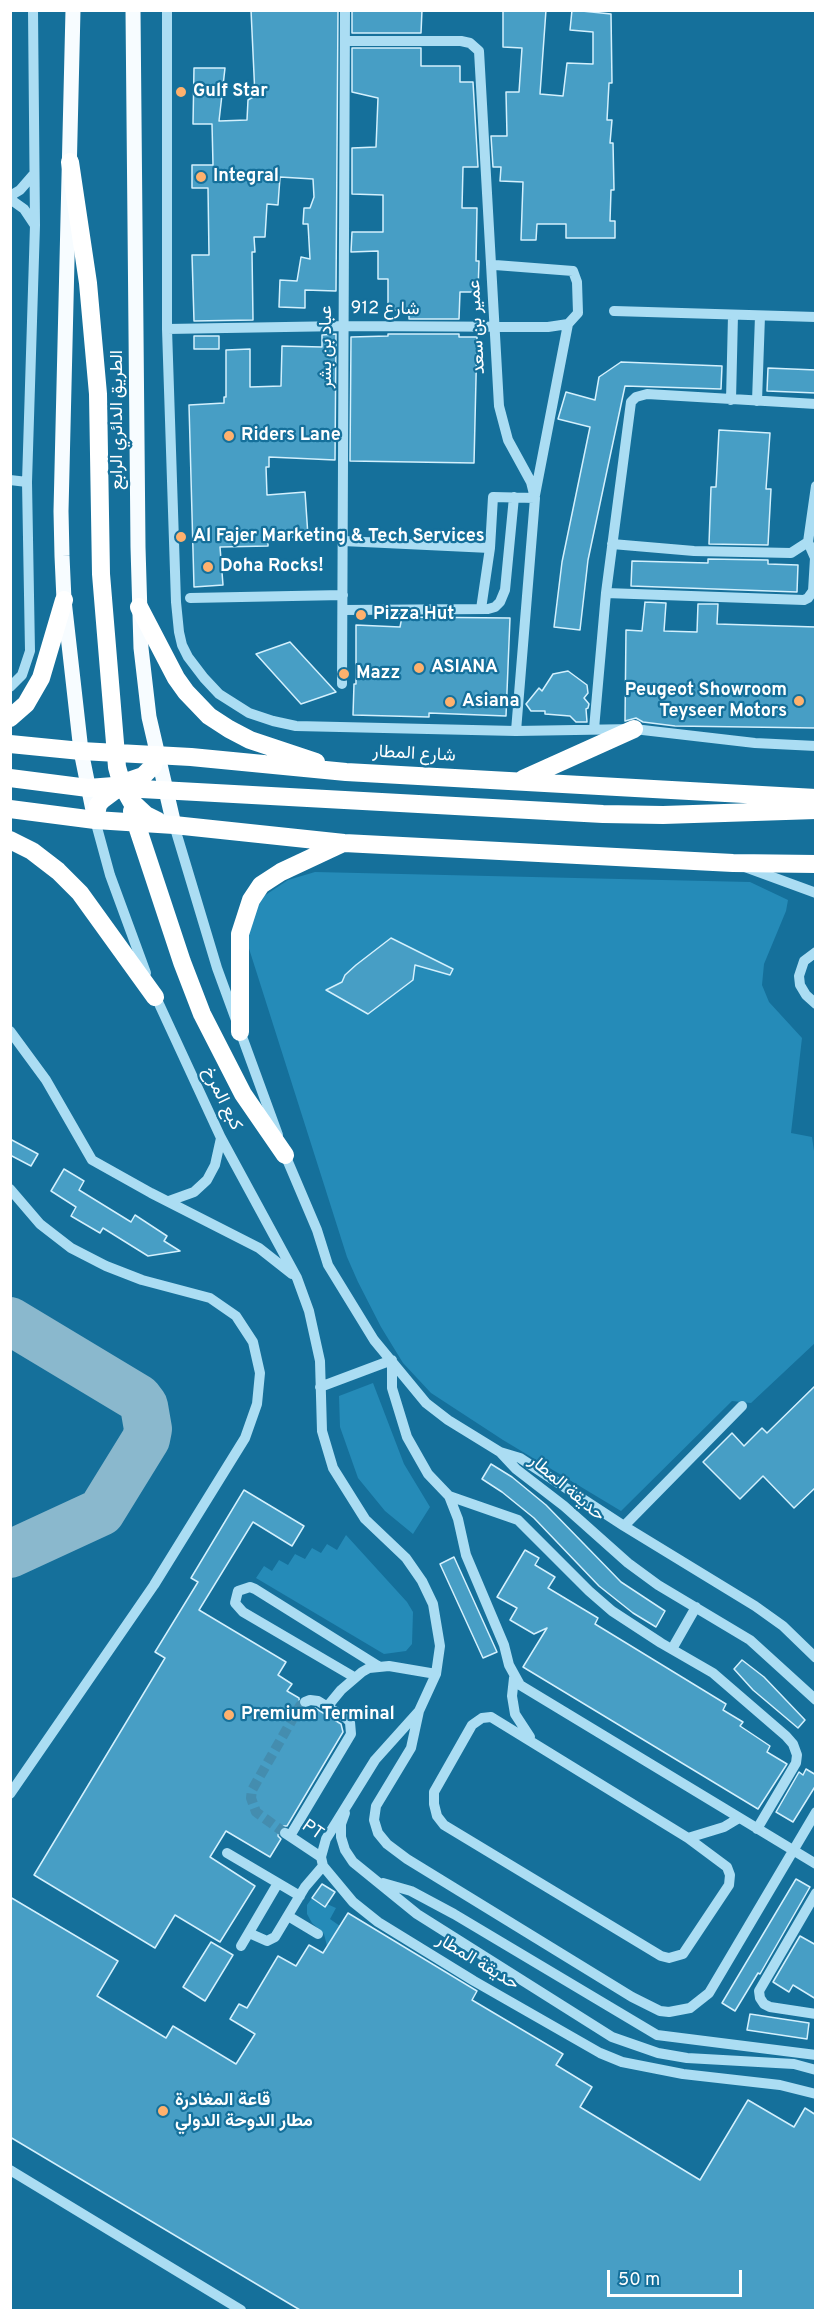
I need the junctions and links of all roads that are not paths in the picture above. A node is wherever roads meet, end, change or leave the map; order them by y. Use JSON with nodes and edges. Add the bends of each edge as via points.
{"nodes":[{"id":1,"x":33,"y":10,"type":"edge"},
{"id":2,"x":73,"y":10,"type":"edge"},
{"id":3,"x":133,"y":10,"type":"edge"},
{"id":4,"x":167,"y":10,"type":"edge"},
{"id":5,"x":345,"y":10,"type":"edge"},
{"id":6,"x":345,"y":41,"type":"junction"},
{"id":7,"x":70,"y":162,"type":"junction"},
{"id":8,"x":33,"y":175,"type":"junction"},
{"id":9,"x":10,"y":198,"type":"edge"},
{"id":10,"x":35,"y":225,"type":"junction"},
{"id":11,"x":495,"y":265,"type":"dead end"},
{"id":12,"x":614,"y":311,"type":"dead end"},
{"id":13,"x":733,"y":315,"type":"junction"},
{"id":14,"x":760,"y":316,"type":"junction"},
{"id":15,"x":816,"y":317,"type":"edge"},
{"id":16,"x":568,"y":324,"type":"junction"},
{"id":17,"x":344,"y":326,"type":"junction"},
{"id":18,"x":494,"y":328,"type":"junction"},
{"id":19,"x":167,"y":329,"type":"junction"},
{"id":20,"x":731,"y":400,"type":"junction"},
{"id":21,"x":757,"y":401,"type":"junction"},
{"id":22,"x":816,"y":404,"type":"edge"},
{"id":23,"x":10,"y":480,"type":"edge"},
{"id":24,"x":27,"y":483,"type":"junction"},
{"id":25,"x":816,"y":486,"type":"edge"},
{"id":26,"x":514,"y":497,"type":"junction"},
{"id":27,"x":535,"y":498,"type":"junction"},
{"id":28,"x":343,"y":541,"type":"junction"},
{"id":29,"x":808,"y":542,"type":"junction"},
{"id":30,"x":612,"y":544,"type":"junction"},
{"id":31,"x":490,"y":548,"type":"junction"},
{"id":32,"x":606,"y":593,"type":"junction"},
{"id":33,"x":343,"y":595,"type":"junction"},
{"id":34,"x":190,"y":598,"type":"dead end"},
{"id":35,"x":64,"y":600,"type":"junction"},
{"id":36,"x":139,"y":607,"type":"junction"},
{"id":37,"x":481,"y":609,"type":"junction"},
{"id":38,"x":343,"y":610,"type":"junction"},
{"id":39,"x":342,"y":684,"type":"dead end"},
{"id":40,"x":10,"y":687,"type":"edge"},
{"id":41,"x":10,"y":718,"type":"edge"},
{"id":42,"x":594,"y":729,"type":"junction"},
{"id":43,"x":633,"y":729,"type":"junction"},
{"id":44,"x":516,"y":731,"type":"junction"},
{"id":45,"x":10,"y":744,"type":"edge"},
{"id":46,"x":816,"y":746,"type":"edge"},
{"id":47,"x":81,"y":751,"type":"junction"},
{"id":48,"x":115,"y":753,"type":"junction"},
{"id":49,"x":156,"y":755,"type":"junction"},
{"id":50,"x":346,"y":772,"type":"junction"},
{"id":51,"x":10,"y":778,"type":"edge"},
{"id":52,"x":519,"y":781,"type":"junction"},
{"id":53,"x":122,"y":787,"type":"junction"},
{"id":54,"x":88,"y":788,"type":"junction"},
{"id":55,"x":167,"y":790,"type":"junction"},
{"id":56,"x":816,"y":798,"type":"edge"},
{"id":57,"x":10,"y":809,"type":"edge"},
{"id":58,"x":816,"y":810,"type":"edge"},
{"id":59,"x":95,"y":820,"type":"junction"},
{"id":60,"x":136,"y":822,"type":"junction"},
{"id":61,"x":174,"y":825,"type":"junction"},
{"id":62,"x":10,"y":840,"type":"edge"},
{"id":63,"x":344,"y":843,"type":"junction"},
{"id":64,"x":733,"y":863,"type":"junction"},
{"id":65,"x":816,"y":864,"type":"edge"},
{"id":66,"x":816,"y":893,"type":"edge"},
{"id":67,"x":816,"y":952,"type":"edge"},
{"id":68,"x":155,"y":997,"type":"junction"},
{"id":69,"x":816,"y":1004,"type":"edge"},
{"id":70,"x":10,"y":1031,"type":"edge"},
{"id":71,"x":240,"y":1032,"type":"junction"},
{"id":72,"x":221,"y":1138,"type":"junction"},
{"id":73,"x":285,"y":1155,"type":"junction"},
{"id":74,"x":10,"y":1189,"type":"edge"},
{"id":75,"x":170,"y":1201,"type":"junction"},
{"id":76,"x":297,"y":1278,"type":"junction"},
{"id":77,"x":392,"y":1360,"type":"junction"},
{"id":78,"x":320,"y":1387,"type":"junction"},
{"id":79,"x":742,"y":1406,"type":"dead end"},
{"id":80,"x":500,"y":1452,"type":"junction"},
{"id":81,"x":449,"y":1496,"type":"junction"},
{"id":82,"x":624,"y":1526,"type":"junction"},
{"id":83,"x":696,"y":1607,"type":"junction"},
{"id":84,"x":672,"y":1648,"type":"junction"},
{"id":85,"x":816,"y":1658,"type":"edge"},
{"id":86,"x":378,"y":1666,"type":"junction"},
{"id":87,"x":436,"y":1674,"type":"junction"},
{"id":88,"x":354,"y":1677,"type":"junction"},
{"id":89,"x":514,"y":1678,"type":"junction"},
{"id":90,"x":816,"y":1700,"type":"edge"},
{"id":91,"x":305,"y":1702,"type":"dead end"},
{"id":92,"x":327,"y":1707,"type":"junction"},
{"id":93,"x":419,"y":1711,"type":"junction"},
{"id":94,"x":534,"y":1742,"type":"junction"},
{"id":95,"x":10,"y":1794,"type":"edge"},
{"id":96,"x":348,"y":1805,"type":"junction"},
{"id":97,"x":816,"y":1812,"type":"edge"},
{"id":98,"x":740,"y":1818,"type":"junction"},
{"id":99,"x":757,"y":1829,"type":"junction"},
{"id":100,"x":688,"y":1838,"type":"junction"},
{"id":101,"x":793,"y":1850,"type":"junction"},
{"id":102,"x":227,"y":1853,"type":"dead end"},
{"id":103,"x":322,"y":1862,"type":"junction"},
{"id":104,"x":816,"y":1864,"type":"edge"},
{"id":105,"x":379,"y":1882,"type":"junction"},
{"id":106,"x":278,"y":1883,"type":"junction"},
{"id":107,"x":816,"y":1893,"type":"edge"},
{"id":108,"x":300,"y":1896,"type":"junction"},
{"id":109,"x":288,"y":1916,"type":"junction"},
{"id":110,"x":249,"y":1933,"type":"junction"},
{"id":111,"x":318,"y":1934,"type":"dead end"},
{"id":112,"x":241,"y":1946,"type":"dead end"},
{"id":113,"x":816,"y":2014,"type":"edge"},
{"id":114,"x":816,"y":2055,"type":"edge"},
{"id":115,"x":816,"y":2070,"type":"edge"},
{"id":116,"x":816,"y":2094,"type":"edge"},
{"id":117,"x":10,"y":2170,"type":"edge"},
{"id":118,"x":242,"y":2310,"type":"edge"}],
"edges":[{"from":1,"to":8,"type":"street"},
{"from":2,"to":7,"type":"main road"},
{"from":3,"to":36,"type":"main road","name":"الطريق الدائري الرابع"},
{"from":4,"to":19,"type":"street"},
{"from":5,"to":6,"type":"street","name":"عباد بن بشر"},
{"from":6,"to":17,"type":"street","name":"عباد بن بشر"},
{"from":6,"to":18,"type":"street","name":"عمير بن سعد","via":[[461,41],[479,51]]},
{"from":7,"to":35,"type":"main road","via":[[61,511]]},
{"from":7,"to":48,"type":"highway","via":[[88,284],[98,394],[101,574]]},
{"from":8,"to":9,"type":"street"},
{"from":8,"to":10,"type":"street"},
{"from":9,"to":10,"type":"street"},
{"from":10,"to":24,"type":"street"},
{"from":11,"to":16,"type":"street","via":[[573,271],[579,304],[578,313]]},
{"from":12,"to":13,"type":"street"},
{"from":13,"to":14,"type":"street"},
{"from":13,"to":20,"type":"street"},
{"from":14,"to":15,"type":"street"},
{"from":14,"to":21,"type":"street"},
{"from":16,"to":18,"type":"street","name":"شارع 912"},
{"from":16,"to":27,"type":"street"},
{"from":17,"to":18,"type":"street","name":"شارع 912"},
{"from":17,"to":19,"type":"street","name":"شارع 912"},
{"from":17,"to":28,"type":"street","name":"عباد بن بشر"},
{"from":18,"to":27,"type":"street","name":"عمير بن سعد","via":[[502,424]]},
{"from":19,"to":44,"type":"street","name":"شارع المطار","via":[[176,602],[182,645],[204,678],[219,694],[249,713],[296,726]]},
{"from":20,"to":21,"type":"street"},
{"from":20,"to":30,"type":"street","via":[[647,394],[632,402]]},
{"from":21,"to":22,"type":"street"},
{"from":23,"to":24,"type":"street"},
{"from":24,"to":40,"type":"street","via":[[30,651],[22,675]]},
{"from":25,"to":29,"type":"street"},
{"from":26,"to":27,"type":"street"},
{"from":26,"to":31,"type":"street","via":[[493,497]]},
{"from":26,"to":37,"type":"street","via":[[504,596],[495,607]]},
{"from":27,"to":44,"type":"street","name":"عمير بن سعد"},
{"from":28,"to":31,"type":"street"},
{"from":28,"to":33,"type":"street","name":"عباد بن بشر"},
{"from":29,"to":30,"type":"street","via":[[791,553]]},
{"from":29,"to":32,"type":"street","via":[[815,558],[813,591],[804,600]]},
{"from":30,"to":32,"type":"street"},
{"from":31,"to":37,"type":"street"},
{"from":32,"to":42,"type":"street"},
{"from":33,"to":34,"type":"street"},
{"from":33,"to":38,"type":"street","name":"عباد بن بشر"},
{"from":35,"to":41,"type":"highway","via":[[41,678],[26,704]]},
{"from":35,"to":47,"type":"main road"},
{"from":36,"to":49,"type":"main road","name":"الطريق الدائري الرابع","via":[[144,683]]},
{"from":36,"to":50,"type":"highway","via":[[176,678],[209,716],[250,740]]},
{"from":37,"to":38,"type":"street"},
{"from":38,"to":39,"type":"street","name":"عباد بن بشر"},
{"from":42,"to":43,"type":"street","name":"شارع المطار"},
{"from":42,"to":44,"type":"street","name":"شارع المطار"},
{"from":43,"to":46,"type":"street","name":"شارع المطار"},
{"from":43,"to":52,"type":"highway"},
{"from":45,"to":47,"type":"highway","name":"شارع المطار"},
{"from":47,"to":48,"type":"highway","name":"شارع المطار"},
{"from":47,"to":53,"type":"highway","via":[[101,759]]},
{"from":47,"to":54,"type":"main road"},
{"from":48,"to":49,"type":"highway","name":"شارع المطار"},
{"from":48,"to":53,"type":"highway"},
{"from":49,"to":50,"type":"highway","name":"شارع المطار"},
{"from":49,"to":53,"type":"highway","via":[[146,774]]},
{"from":49,"to":55,"type":"main road","name":"الطريق الدائري الرابع"},
{"from":50,"to":52,"type":"highway","name":"شارع المطار"},
{"from":51,"to":54,"type":"highway"},
{"from":52,"to":56,"type":"highway","name":"شارع المطار"},
{"from":53,"to":54,"type":"highway"},
{"from":53,"to":55,"type":"highway"},
{"from":53,"to":59,"type":"highway","via":[[102,800]]},
{"from":53,"to":60,"type":"highway"},
{"from":53,"to":61,"type":"highway","via":[[146,815]]},
{"from":54,"to":59,"type":"main road"},
{"from":55,"to":58,"type":"highway","via":[[603,814]]},
{"from":55,"to":61,"type":"main road","name":"الطريق الدائري الرابع"},
{"from":57,"to":59,"type":"highway"},
{"from":59,"to":60,"type":"highway"},
{"from":59,"to":68,"type":"street","name":"كبع المرخ","via":[[120,906]]},
{"from":60,"to":61,"type":"highway"},
{"from":60,"to":73,"type":"highway","via":[[202,1014],[243,1094]]},
{"from":61,"to":63,"type":"highway"},
{"from":61,"to":71,"type":"street","name":"كبع المرخ"},
{"from":62,"to":68,"type":"highway","via":[[32,851],[80,893]]},
{"from":63,"to":64,"type":"highway"},
{"from":63,"to":71,"type":"highway","via":[[281,872],[261,885],[251,900],[240,934]]},
{"from":64,"to":65,"type":"highway"},
{"from":64,"to":66,"type":"street"},
{"from":67,"to":69,"type":"street","via":[[804,961],[799,975],[803,990]]},
{"from":68,"to":72,"type":"street","name":"كبع المرخ"},
{"from":70,"to":75,"type":"street","via":[[45,1080],[92,1160]]},
{"from":71,"to":73,"type":"street","name":"كبع المرخ"},
{"from":72,"to":75,"type":"street","via":[[207,1180],[194,1192]]},
{"from":72,"to":76,"type":"street","name":"كبع المرخ"},
{"from":73,"to":77,"type":"street","name":"كبع المرخ","via":[[328,1265],[362,1322]]},
{"from":74,"to":95,"type":"street","via":[[40,1224],[71,1248],[142,1280],[210,1298],[236,1316],[253,1342],[260,1373],[257,1404],[245,1438],[154,1585]]},
{"from":75,"to":76,"type":"street","via":[[259,1248]]},
{"from":76,"to":78,"type":"street","name":"كبع المرخ","via":[[315,1331]]},
{"from":77,"to":78,"type":"street"},
{"from":77,"to":80,"type":"street","name":"حديقة المطار","via":[[426,1403]]},
{"from":77,"to":81,"type":"street","via":[[392,1388],[408,1437],[428,1474]]},
{"from":78,"to":87,"type":"street","via":[[322,1431],[333,1468],[365,1519],[406,1558],[433,1604],[440,1646]]},
{"from":79,"to":82,"type":"street"},
{"from":80,"to":82,"type":"street","name":"حديقة المطار","via":[[520,1458]]},
{"from":80,"to":83,"type":"street","name":"حديقة المطار","via":[[628,1563]]},
{"from":81,"to":84,"type":"street","via":[[509,1516],[526,1526],[597,1598]]},
{"from":81,"to":89,"type":"street","via":[[466,1555]]},
{"from":82,"to":85,"type":"street","name":"حديقة المطار","via":[[774,1619]]},
{"from":83,"to":84,"type":"street"},
{"from":83,"to":90,"type":"street","name":"حديقة المطار","via":[[750,1640]]},
{"from":84,"to":99,"type":"street","via":[[713,1673],[793,1744],[796,1763]]},
{"from":86,"to":87,"type":"street"},
{"from":86,"to":88,"type":"street"},
{"from":86,"to":88,"type":"street","via":[[255,1589],[238,1591],[235,1603],[243,1612]]},
{"from":87,"to":93,"type":"street"},
{"from":88,"to":92,"type":"street"},
{"from":89,"to":94,"type":"street","via":[[515,1714]]},
{"from":89,"to":98,"type":"street","via":[[529,1692]]},
{"from":91,"to":92,"type":"street","via":[[314,1700]]},
{"from":92,"to":103,"type":"street","name":"PT","via":[[350,1722],[351,1734],[287,1834]]},
{"from":93,"to":96,"type":"street","via":[[375,1760]]},
{"from":93,"to":101,"type":"street","via":[[411,1748],[376,1806],[374,1820],[378,1833],[407,1859],[660,2012],[690,2008],[709,1993]]},
{"from":94,"to":100,"type":"street"},
{"from":94,"to":100,"type":"street","via":[[491,1717],[476,1721],[434,1792],[435,1810],[444,1826],[669,1958],[690,1947],[729,1885],[727,1867]]},
{"from":96,"to":103,"type":"street","via":[[332,1827]]},
{"from":96,"to":105,"type":"street","via":[[341,1824],[345,1850],[353,1862]]},
{"from":97,"to":101,"type":"street"},
{"from":98,"to":99,"type":"street"},
{"from":98,"to":100,"type":"street"},
{"from":99,"to":101,"type":"street"},
{"from":101,"to":104,"type":"street"},
{"from":102,"to":106,"type":"street"},
{"from":103,"to":108,"type":"street"},
{"from":103,"to":116,"type":"street","name":"حديقة المطار","via":[[353,1902],[378,1922],[600,2054],[683,2074],[780,2085]]},
{"from":105,"to":114,"type":"street","via":[[411,1891],[454,1914],[657,2035]]},
{"from":105,"to":115,"type":"street","via":[[434,1926],[612,2037],[658,2053],[687,2058],[794,2064]]},
{"from":106,"to":108,"type":"street"},
{"from":106,"to":110,"type":"street"},
{"from":107,"to":113,"type":"street","via":[[759,1991],[764,2004],[770,2007]]},
{"from":108,"to":109,"type":"street"},
{"from":109,"to":110,"type":"street","via":[[271,1940]]},
{"from":109,"to":111,"type":"street"},
{"from":110,"to":112,"type":"street"},
{"from":117,"to":118,"type":"street"}]}
